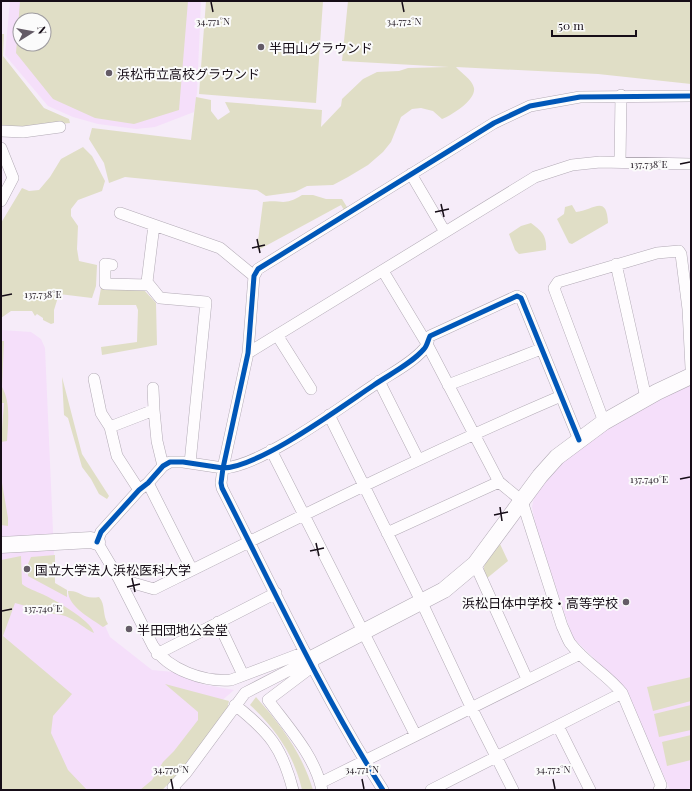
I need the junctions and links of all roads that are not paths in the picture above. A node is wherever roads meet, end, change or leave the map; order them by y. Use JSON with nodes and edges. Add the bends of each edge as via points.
{"nodes":[{"id":1,"x":621,"y":95,"type":"junction"},
{"id":2,"x":691,"y":96,"type":"edge"},
{"id":3,"x":60,"y":127,"type":"dead end"},
{"id":4,"x":1,"y":131,"type":"edge"},
{"id":5,"x":1,"y":148,"type":"edge"},
{"id":6,"x":620,"y":162,"type":"junction"},
{"id":7,"x":691,"y":164,"type":"edge"},
{"id":8,"x":411,"y":174,"type":"junction"},
{"id":9,"x":1,"y":201,"type":"edge"},
{"id":10,"x":120,"y":213,"type":"dead end"},
{"id":11,"x":154,"y":225,"type":"junction"},
{"id":12,"x":445,"y":232,"type":"junction"},
{"id":13,"x":616,"y":264,"type":"junction"},
{"id":14,"x":112,"y":265,"type":"dead end"},
{"id":15,"x":384,"y":271,"type":"junction"},
{"id":16,"x":254,"y":276,"type":"junction"},
{"id":17,"x":149,"y":285,"type":"junction"},
{"id":18,"x":277,"y":336,"type":"junction"},
{"id":19,"x":427,"y":344,"type":"junction"},
{"id":20,"x":541,"y":349,"type":"junction"},
{"id":21,"x":248,"y":353,"type":"junction"},
{"id":22,"x":691,"y":368,"type":"edge"},
{"id":23,"x":691,"y":376,"type":"edge"},
{"id":24,"x":379,"y":381,"type":"junction"},
{"id":25,"x":448,"y":384,"type":"junction"},
{"id":26,"x":92,"y":388,"type":"dead end"},
{"id":27,"x":153,"y":388,"type":"dead end"},
{"id":28,"x":311,"y":389,"type":"dead end"},
{"id":29,"x":561,"y":396,"type":"junction"},
{"id":30,"x":646,"y":398,"type":"junction"},
{"id":31,"x":154,"y":410,"type":"junction"},
{"id":32,"x":329,"y":415,"type":"junction"},
{"id":33,"x":604,"y":422,"type":"junction"},
{"id":34,"x":110,"y":427,"type":"junction"},
{"id":35,"x":473,"y":434,"type":"junction"},
{"id":36,"x":579,"y":440,"type":"junction"},
{"id":37,"x":272,"y":450,"type":"junction"},
{"id":38,"x":418,"y":459,"type":"junction"},
{"id":39,"x":190,"y":462,"type":"junction"},
{"id":40,"x":163,"y":466,"type":"junction"},
{"id":41,"x":223,"y":468,"type":"junction"},
{"id":42,"x":499,"y":482,"type":"junction"},
{"id":43,"x":148,"y":483,"type":"junction"},
{"id":44,"x":363,"y":486,"type":"junction"},
{"id":45,"x":139,"y":490,"type":"junction"},
{"id":46,"x":522,"y":501,"type":"junction"},
{"id":47,"x":304,"y":515,"type":"junction"},
{"id":48,"x":387,"y":533,"type":"junction"},
{"id":49,"x":98,"y":542,"type":"junction"},
{"id":50,"x":250,"y":542,"type":"junction"},
{"id":51,"x":1,"y":545,"type":"edge"},
{"id":52,"x":475,"y":564,"type":"junction"},
{"id":53,"x":192,"y":570,"type":"junction"},
{"id":54,"x":119,"y":579,"type":"junction"},
{"id":55,"x":276,"y":593,"type":"junction"},
{"id":56,"x":422,"y":602,"type":"junction"},
{"id":57,"x":218,"y":622,"type":"junction"},
{"id":58,"x":364,"y":632,"type":"junction"},
{"id":59,"x":157,"y":654,"type":"junction"},
{"id":60,"x":580,"y":654,"type":"junction"},
{"id":61,"x":309,"y":659,"type":"junction"},
{"id":62,"x":243,"y":675,"type":"junction"},
{"id":63,"x":527,"y":679,"type":"junction"},
{"id":64,"x":622,"y":693,"type":"junction"},
{"id":65,"x":235,"y":705,"type":"junction"},
{"id":66,"x":471,"y":707,"type":"junction"},
{"id":67,"x":558,"y":726,"type":"junction"},
{"id":68,"x":416,"y":734,"type":"junction"},
{"id":69,"x":497,"y":757,"type":"junction"},
{"id":70,"x":365,"y":762,"type":"junction"},
{"id":71,"x":450,"y":786,"type":"edge"},
{"id":72,"x":321,"y":787,"type":"edge"},
{"id":73,"x":175,"y":790,"type":"edge"},
{"id":74,"x":293,"y":790,"type":"edge"},
{"id":75,"x":383,"y":790,"type":"edge"},
{"id":76,"x":431,"y":790,"type":"edge"},
{"id":77,"x":513,"y":790,"type":"edge"},
{"id":78,"x":590,"y":790,"type":"edge"},
{"id":79,"x":659,"y":790,"type":"edge"}],
"edges":[{"from":1,"to":2,"type":"street"},
{"from":1,"to":6,"type":"street"},
{"from":1,"to":8,"type":"street","via":[[580,97],[530,106],[494,123]]},
{"from":3,"to":4,"type":"street","via":[[23,132]]},
{"from":5,"to":9,"type":"street","via":[[13,178]]},
{"from":6,"to":7,"type":"street"},
{"from":6,"to":12,"type":"street","via":[[572,165],[535,177]]},
{"from":8,"to":12,"type":"street"},
{"from":8,"to":16,"type":"street","via":[[258,269]]},
{"from":10,"to":11,"type":"street"},
{"from":11,"to":16,"type":"street","via":[[220,248]]},
{"from":11,"to":17,"type":"street","via":[[147,282]]},
{"from":12,"to":15,"type":"street"},
{"from":13,"to":22,"type":"street","via":[[657,253],[679,251],[688,310]]},
{"from":13,"to":30,"type":"street"},
{"from":13,"to":33,"type":"street","via":[[558,282],[554,288]]},
{"from":14,"to":17,"type":"street","via":[[105,264],[106,284]]},
{"from":15,"to":18,"type":"street"},
{"from":15,"to":19,"type":"street"},
{"from":16,"to":21,"type":"street"},
{"from":17,"to":39,"type":"street","via":[[160,298],[206,302]]},
{"from":18,"to":21,"type":"street"},
{"from":18,"to":28,"type":"street"},
{"from":19,"to":20,"type":"street","via":[[430,336],[517,296],[521,298]]},
{"from":19,"to":24,"type":"street","via":[[423,350]]},
{"from":19,"to":25,"type":"street"},
{"from":20,"to":25,"type":"street"},
{"from":20,"to":29,"type":"street"},
{"from":21,"to":41,"type":"street"},
{"from":23,"to":30,"type":"street"},
{"from":24,"to":32,"type":"street"},
{"from":24,"to":38,"type":"street"},
{"from":25,"to":35,"type":"street"},
{"from":26,"to":34,"type":"street","via":[[101,413]]},
{"from":27,"to":31,"type":"street"},
{"from":29,"to":35,"type":"street"},
{"from":29,"to":36,"type":"street"},
{"from":30,"to":33,"type":"street"},
{"from":31,"to":34,"type":"street"},
{"from":31,"to":40,"type":"street"},
{"from":32,"to":37,"type":"street"},
{"from":32,"to":44,"type":"street"},
{"from":33,"to":36,"type":"street"},
{"from":34,"to":45,"type":"street","via":[[120,462]]},
{"from":35,"to":38,"type":"street"},
{"from":35,"to":42,"type":"street"},
{"from":36,"to":46,"type":"street","via":[[548,467]]},
{"from":37,"to":41,"type":"street","via":[[247,462]]},
{"from":37,"to":47,"type":"street"},
{"from":38,"to":44,"type":"street"},
{"from":39,"to":40,"type":"street","via":[[170,462]]},
{"from":39,"to":41,"type":"street"},
{"from":40,"to":43,"type":"street"},
{"from":41,"to":50,"type":"street","via":[[222,488]]},
{"from":42,"to":46,"type":"street"},
{"from":42,"to":48,"type":"street"},
{"from":43,"to":45,"type":"street"},
{"from":43,"to":53,"type":"street"},
{"from":44,"to":47,"type":"street"},
{"from":44,"to":48,"type":"street"},
{"from":45,"to":49,"type":"street","via":[[101,532]]},
{"from":46,"to":52,"type":"street"},
{"from":46,"to":60,"type":"street","via":[[562,626]]},
{"from":47,"to":50,"type":"street"},
{"from":47,"to":58,"type":"street"},
{"from":48,"to":56,"type":"street"},
{"from":49,"to":51,"type":"street","via":[[91,540]]},
{"from":49,"to":54,"type":"street"},
{"from":50,"to":53,"type":"street"},
{"from":50,"to":55,"type":"street"},
{"from":52,"to":56,"type":"street","via":[[444,590]]},
{"from":52,"to":63,"type":"street"},
{"from":53,"to":54,"type":"street","via":[[154,589]]},
{"from":54,"to":59,"type":"street"},
{"from":55,"to":57,"type":"street"},
{"from":55,"to":61,"type":"street"},
{"from":56,"to":58,"type":"street"},
{"from":56,"to":66,"type":"street"},
{"from":57,"to":59,"type":"street"},
{"from":57,"to":62,"type":"street"},
{"from":58,"to":61,"type":"street"},
{"from":58,"to":68,"type":"street"},
{"from":59,"to":62,"type":"street","via":[[170,664],[196,676],[231,680]]},
{"from":60,"to":63,"type":"street"},
{"from":60,"to":64,"type":"street"},
{"from":61,"to":62,"type":"street"},
{"from":61,"to":65,"type":"street","via":[[245,693]]},
{"from":61,"to":70,"type":"street"},
{"from":61,"to":72,"type":"street","via":[[268,700],[306,753]]},
{"from":63,"to":66,"type":"street"},
{"from":64,"to":67,"type":"street"},
{"from":64,"to":79,"type":"street","via":[[661,785]]},
{"from":65,"to":73,"type":"street","via":[[173,787]]},
{"from":65,"to":74,"type":"street","via":[[268,733],[288,772]]},
{"from":66,"to":68,"type":"street"},
{"from":66,"to":69,"type":"street"},
{"from":67,"to":69,"type":"street"},
{"from":67,"to":78,"type":"street"},
{"from":68,"to":70,"type":"street"},
{"from":69,"to":71,"type":"street"},
{"from":69,"to":77,"type":"street"},
{"from":70,"to":72,"type":"street"},
{"from":70,"to":75,"type":"street"},
{"from":71,"to":76,"type":"street"}]}
